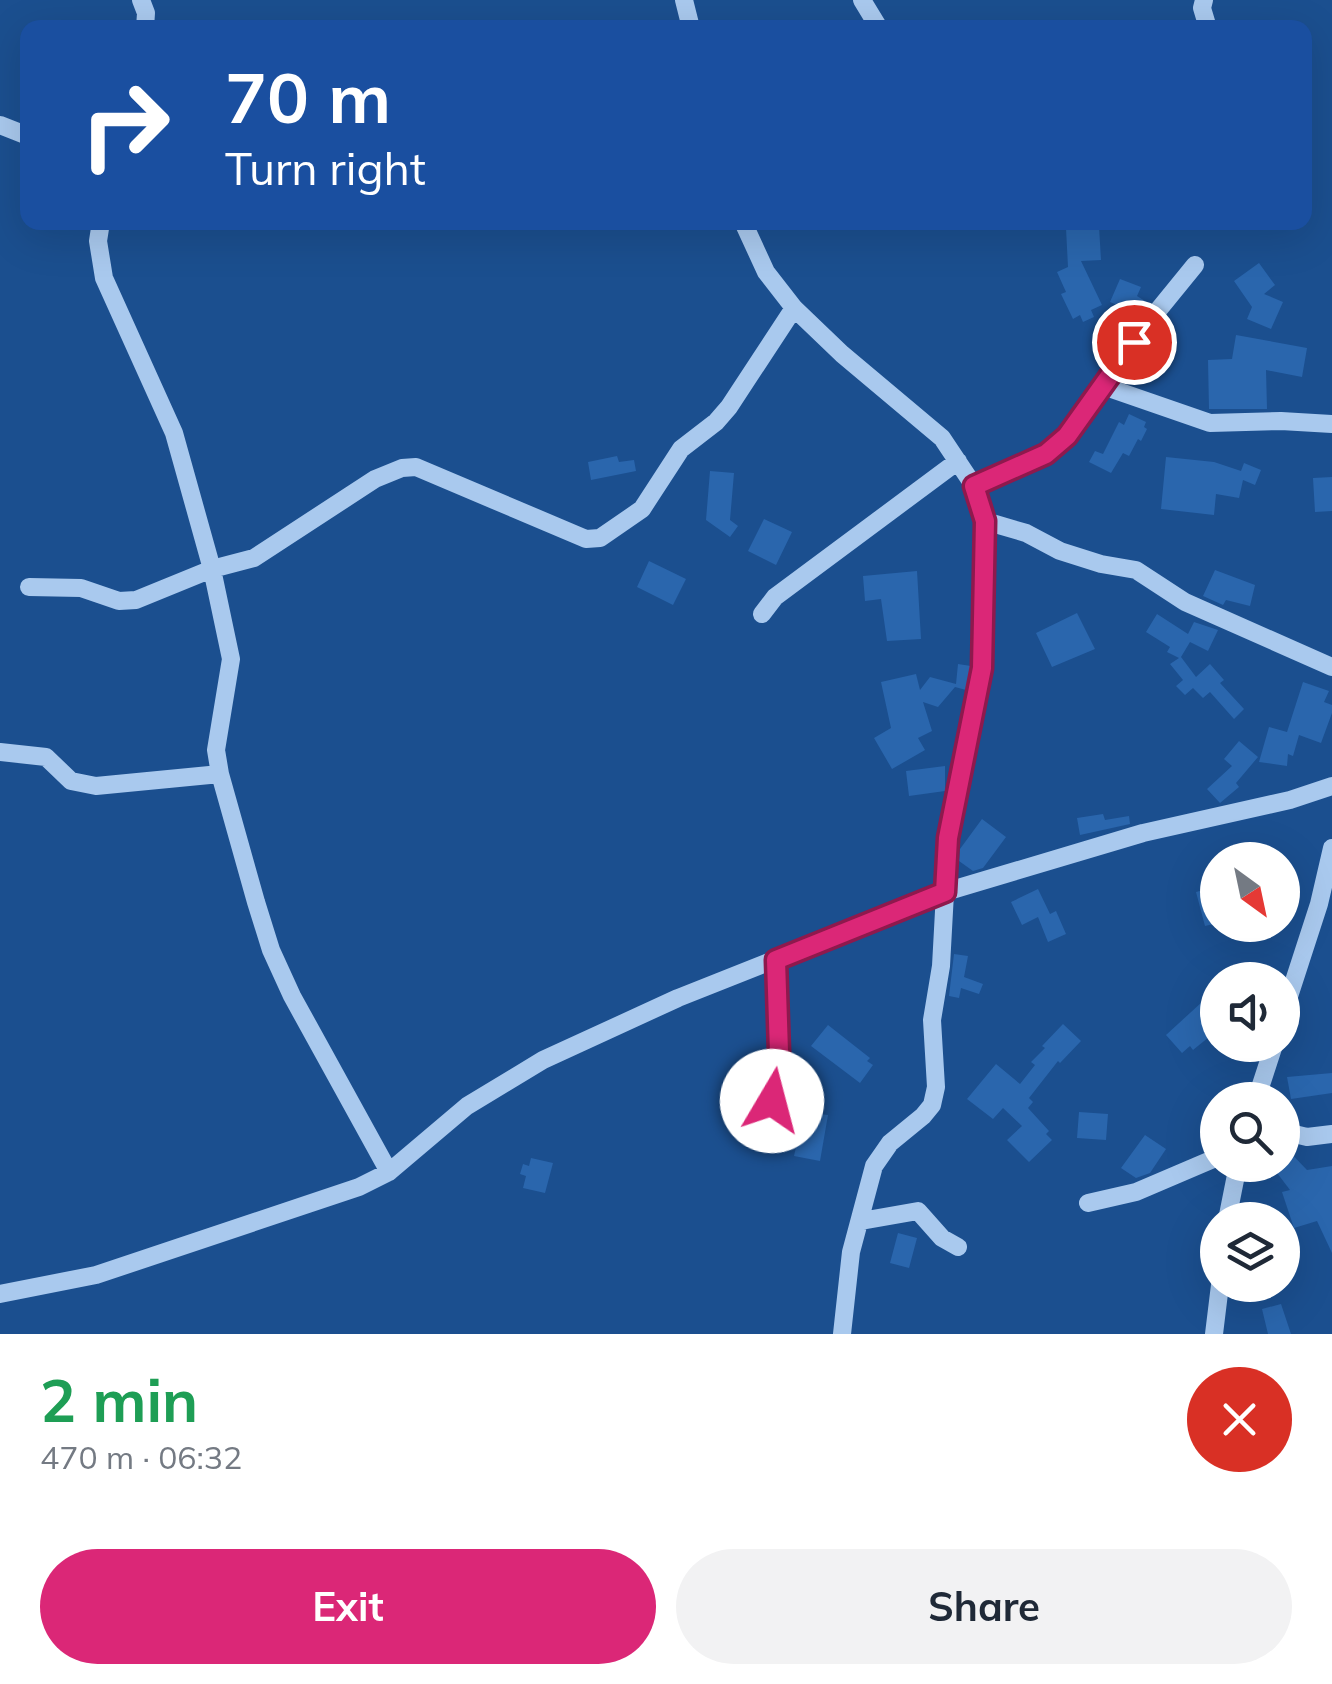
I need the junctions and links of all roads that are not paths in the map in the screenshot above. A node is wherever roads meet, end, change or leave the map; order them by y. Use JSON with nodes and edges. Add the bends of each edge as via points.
{"nodes":[{"id":1,"x":99,"y":230,"type":"edge"},
{"id":2,"x":747,"y":230,"type":"edge"},
{"id":3,"x":1195,"y":265,"type":"dead end"},
{"id":4,"x":794,"y":308,"type":"junction"},
{"id":5,"x":1103,"y":386,"type":"junction"},
{"id":6,"x":1332,"y":424,"type":"edge"},
{"id":7,"x":958,"y":461,"type":"junction"},
{"id":8,"x":974,"y":486,"type":"junction"},
{"id":9,"x":985,"y":521,"type":"junction"},
{"id":10,"x":212,"y":569,"type":"junction"},
{"id":11,"x":29,"y":587,"type":"dead end"},
{"id":12,"x":762,"y":614,"type":"dead end"},
{"id":13,"x":1332,"y":667,"type":"edge"},
{"id":14,"x":0,"y":752,"type":"edge"},
{"id":15,"x":220,"y":774,"type":"junction"},
{"id":16,"x":1332,"y":786,"type":"edge"},
{"id":17,"x":1332,"y":848,"type":"edge"},
{"id":18,"x":945,"y":892,"type":"junction"},
{"id":19,"x":776,"y":960,"type":"junction"},
{"id":20,"x":1300,"y":962,"type":"edge"},
{"id":21,"x":772,"y":1101,"type":"dead end"},
{"id":22,"x":1332,"y":1134,"type":"edge"},
{"id":23,"x":1300,"y":1135,"type":"edge"},
{"id":24,"x":1200,"y":1165,"type":"edge"},
{"id":25,"x":389,"y":1172,"type":"junction"},
{"id":26,"x":1088,"y":1203,"type":"dead end"},
{"id":27,"x":861,"y":1221,"type":"junction"},
{"id":28,"x":958,"y":1246,"type":"dead end"},
{"id":29,"x":0,"y":1294,"type":"edge"},
{"id":30,"x":1218,"y":1302,"type":"edge"},
{"id":31,"x":842,"y":1334,"type":"edge"},
{"id":32,"x":1214,"y":1334,"type":"edge"}],
"edges":[{"from":1,"to":10,"type":"street","via":[[104,278],[174,432]]},
{"from":2,"to":4,"type":"street","via":[[766,272]]},
{"from":3,"to":5,"type":"street"},
{"from":4,"to":7,"type":"street","via":[[942,438]]},
{"from":4,"to":10,"type":"street","via":[[716,422],[682,449],[642,509],[600,538],[586,539],[432,473],[402,468],[254,558]]},
{"from":5,"to":6,"type":"street","via":[[1210,423]]},
{"from":5,"to":8,"type":"street","via":[[1046,454]]},
{"from":7,"to":8,"type":"street"},
{"from":7,"to":12,"type":"street","via":[[775,597]]},
{"from":8,"to":9,"type":"street"},
{"from":9,"to":13,"type":"street","via":[[1026,532],[1060,551],[1136,570],[1185,602]]},
{"from":9,"to":18,"type":"street","via":[[982,668],[948,838]]},
{"from":10,"to":11,"type":"street","via":[[136,600],[81,588]]},
{"from":10,"to":15,"type":"street","via":[[231,659],[216,750]]},
{"from":14,"to":15,"type":"street","via":[[46,757],[71,781],[96,786]]},
{"from":15,"to":25,"type":"street","via":[[271,950]]},
{"from":16,"to":18,"type":"street"},
{"from":17,"to":20,"type":"street"},
{"from":18,"to":19,"type":"street"},
{"from":18,"to":27,"type":"street","via":[[932,1020],[932,1104],[880,1154]]},
{"from":19,"to":21,"type":"street","via":[[779,1052]]},
{"from":19,"to":25,"type":"street","via":[[543,1060],[467,1106]]},
{"from":22,"to":23,"type":"street"},
{"from":24,"to":26,"type":"street","via":[[1136,1192]]},
{"from":25,"to":29,"type":"street","via":[[96,1275]]},
{"from":27,"to":28,"type":"street","via":[[918,1211]]},
{"from":27,"to":31,"type":"street"},
{"from":30,"to":32,"type":"street"}]}
